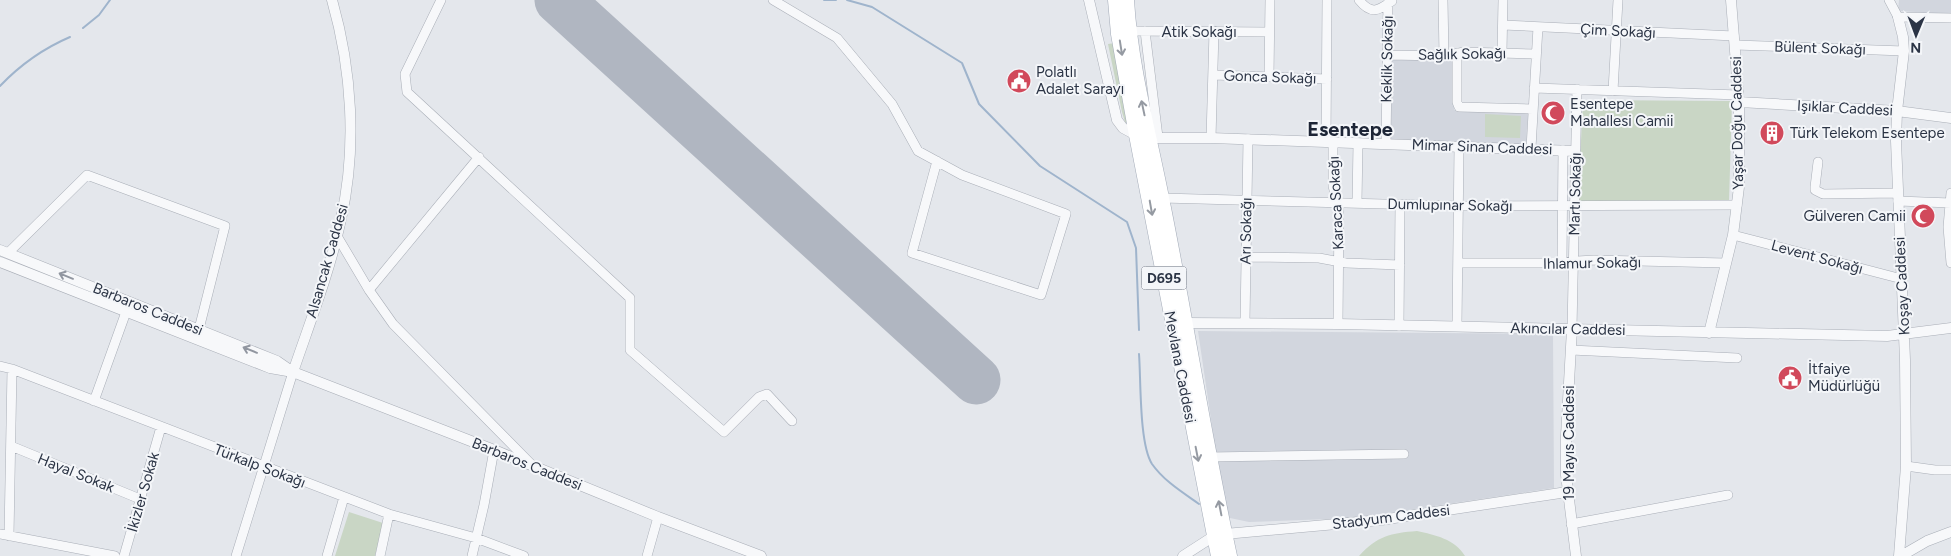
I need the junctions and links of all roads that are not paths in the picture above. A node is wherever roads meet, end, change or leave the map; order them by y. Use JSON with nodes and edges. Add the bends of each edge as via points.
{"nodes":[{"id":1,"x":332,"y":0,"type":"edge"},
{"id":2,"x":441,"y":0,"type":"edge"},
{"id":3,"x":773,"y":0,"type":"edge"},
{"id":4,"x":1089,"y":0,"type":"edge"},
{"id":5,"x":1115,"y":0,"type":"edge"},
{"id":6,"x":1127,"y":0,"type":"edge"},
{"id":7,"x":1270,"y":0,"type":"edge"},
{"id":8,"x":1327,"y":0,"type":"edge"},
{"id":9,"x":1359,"y":0,"type":"edge"},
{"id":10,"x":1443,"y":0,"type":"edge"},
{"id":11,"x":1503,"y":0,"type":"edge"},
{"id":12,"x":1618,"y":0,"type":"edge"},
{"id":13,"x":1731,"y":0,"type":"edge"},
{"id":14,"x":1889,"y":0,"type":"edge"},
{"id":15,"x":1390,"y":2,"type":"edge"},
{"id":16,"x":1898,"y":17,"type":"junction"},
{"id":17,"x":1951,"y":18,"type":"edge"},
{"id":18,"x":1502,"y":25,"type":"junction"},
{"id":19,"x":1538,"y":27,"type":"junction"},
{"id":20,"x":1616,"y":30,"type":"junction"},
{"id":21,"x":1129,"y":31,"type":"junction"},
{"id":22,"x":1214,"y":31,"type":"junction"},
{"id":23,"x":1145,"y":32,"type":"junction"},
{"id":24,"x":1270,"y":32,"type":"junction"},
{"id":25,"x":1735,"y":40,"type":"junction"},
{"id":26,"x":1904,"y":51,"type":"junction"},
{"id":27,"x":1502,"y":52,"type":"junction"},
{"id":28,"x":1457,"y":53,"type":"junction"},
{"id":29,"x":1536,"y":54,"type":"junction"},
{"id":30,"x":1388,"y":55,"type":"junction"},
{"id":31,"x":1444,"y":56,"type":"junction"},
{"id":32,"x":1213,"y":75,"type":"junction"},
{"id":33,"x":1269,"y":77,"type":"junction"},
{"id":34,"x":1326,"y":79,"type":"junction"},
{"id":35,"x":1534,"y":88,"type":"junction"},
{"id":36,"x":1577,"y":89,"type":"junction"},
{"id":37,"x":1613,"y":90,"type":"junction"},
{"id":38,"x":1739,"y":98,"type":"junction"},
{"id":39,"x":1533,"y":109,"type":"junction"},
{"id":40,"x":1897,"y":111,"type":"junction"},
{"id":41,"x":1951,"y":118,"type":"edge"},
{"id":42,"x":1148,"y":136,"type":"junction"},
{"id":43,"x":1211,"y":138,"type":"junction"},
{"id":44,"x":1248,"y":139,"type":"junction"},
{"id":45,"x":1329,"y":142,"type":"junction"},
{"id":46,"x":1358,"y":143,"type":"junction"},
{"id":47,"x":1386,"y":144,"type":"junction"},
{"id":48,"x":1459,"y":147,"type":"junction"},
{"id":49,"x":1531,"y":148,"type":"junction"},
{"id":50,"x":1563,"y":150,"type":"junction"},
{"id":51,"x":1575,"y":151,"type":"junction"},
{"id":52,"x":479,"y":157,"type":"junction"},
{"id":53,"x":937,"y":161,"type":"junction"},
{"id":54,"x":1818,"y":162,"type":"dead end"},
{"id":55,"x":1951,"y":193,"type":"edge"},
{"id":56,"x":1898,"y":197,"type":"junction"},
{"id":57,"x":1162,"y":198,"type":"junction"},
{"id":58,"x":1247,"y":201,"type":"junction"},
{"id":59,"x":1338,"y":203,"type":"junction"},
{"id":60,"x":1357,"y":203,"type":"junction"},
{"id":61,"x":1950,"y":203,"type":"edge"},
{"id":62,"x":1400,"y":204,"type":"junction"},
{"id":63,"x":1574,"y":205,"type":"junction"},
{"id":64,"x":1737,"y":205,"type":"junction"},
{"id":65,"x":1459,"y":206,"type":"junction"},
{"id":66,"x":1563,"y":206,"type":"junction"},
{"id":67,"x":1733,"y":235,"type":"junction"},
{"id":68,"x":337,"y":236,"type":"junction"},
{"id":69,"x":4,"y":252,"type":"edge"},
{"id":70,"x":1246,"y":257,"type":"junction"},
{"id":71,"x":1574,"y":261,"type":"junction"},
{"id":72,"x":0,"y":262,"type":"edge"},
{"id":73,"x":1339,"y":262,"type":"junction"},
{"id":74,"x":1562,"y":262,"type":"junction"},
{"id":75,"x":1458,"y":263,"type":"junction"},
{"id":76,"x":1951,"y":263,"type":"edge"},
{"id":77,"x":1726,"y":264,"type":"junction"},
{"id":78,"x":1400,"y":265,"type":"junction"},
{"id":79,"x":1902,"y":279,"type":"junction"},
{"id":80,"x":369,"y":290,"type":"junction"},
{"id":81,"x":630,"y":298,"type":"junction"},
{"id":82,"x":126,"y":312,"type":"junction"},
{"id":83,"x":1245,"y":322,"type":"junction"},
{"id":84,"x":1185,"y":323,"type":"junction"},
{"id":85,"x":1338,"y":324,"type":"junction"},
{"id":86,"x":1399,"y":326,"type":"junction"},
{"id":87,"x":1457,"y":326,"type":"junction"},
{"id":88,"x":1951,"y":328,"type":"edge"},
{"id":89,"x":198,"y":329,"type":"junction"},
{"id":90,"x":1572,"y":329,"type":"junction"},
{"id":91,"x":1709,"y":333,"type":"junction"},
{"id":92,"x":1904,"y":335,"type":"junction"},
{"id":93,"x":630,"y":343,"type":"dead end"},
{"id":94,"x":1571,"y":350,"type":"junction"},
{"id":95,"x":1737,"y":358,"type":"dead end"},
{"id":96,"x":0,"y":366,"type":"edge"},
{"id":97,"x":12,"y":369,"type":"junction"},
{"id":98,"x":293,"y":372,"type":"junction"},
{"id":99,"x":94,"y":401,"type":"junction"},
{"id":100,"x":792,"y":421,"type":"dead end"},
{"id":101,"x":161,"y":427,"type":"junction"},
{"id":102,"x":11,"y":446,"type":"junction"},
{"id":103,"x":494,"y":450,"type":"junction"},
{"id":104,"x":1404,"y":454,"type":"dead end"},
{"id":105,"x":1210,"y":457,"type":"junction"},
{"id":106,"x":1951,"y":461,"type":"edge"},
{"id":107,"x":1906,"y":466,"type":"junction"},
{"id":108,"x":534,"y":467,"type":"junction"},
{"id":109,"x":264,"y":468,"type":"junction"},
{"id":110,"x":1948,"y":470,"type":"edge"},
{"id":111,"x":1567,"y":492,"type":"junction"},
{"id":112,"x":1728,"y":495,"type":"dead end"},
{"id":113,"x":344,"y":497,"type":"junction"},
{"id":114,"x":140,"y":499,"type":"junction"},
{"id":115,"x":389,"y":514,"type":"junction"},
{"id":116,"x":658,"y":517,"type":"junction"},
{"id":117,"x":1571,"y":524,"type":"junction"},
{"id":118,"x":1951,"y":532,"type":"edge"},
{"id":119,"x":4,"y":535,"type":"edge"},
{"id":120,"x":1220,"y":535,"type":"junction"},
{"id":121,"x":476,"y":538,"type":"junction"},
{"id":122,"x":115,"y":556,"type":"edge"},
{"id":123,"x":124,"y":556,"type":"edge"},
{"id":124,"x":236,"y":556,"type":"edge"},
{"id":125,"x":327,"y":556,"type":"edge"},
{"id":126,"x":380,"y":556,"type":"edge"},
{"id":127,"x":472,"y":556,"type":"edge"},
{"id":128,"x":524,"y":556,"type":"edge"},
{"id":129,"x":647,"y":556,"type":"edge"},
{"id":130,"x":761,"y":556,"type":"edge"},
{"id":131,"x":1183,"y":556,"type":"edge"},
{"id":132,"x":1218,"y":556,"type":"edge"},
{"id":133,"x":1230,"y":556,"type":"edge"},
{"id":134,"x":1576,"y":556,"type":"edge"},
{"id":135,"x":1900,"y":556,"type":"edge"}],
"edges":[{"from":1,"to":68,"type":"street","name":"Alsancak Caddesi","via":[[346,60],[350,127],[345,198]]},
{"from":2,"to":52,"type":"street","via":[[404,74],[407,92]]},
{"from":3,"to":53,"type":"street","via":[[837,38],[892,104],[918,151]]},
{"from":4,"to":42,"type":"street","via":[[1118,120],[1124,128]]},
{"from":5,"to":42,"type":"main road","name":"Mevlana Caddesi","number":"D695","one_way":true,"via":[[1118,34]]},
{"from":6,"to":21,"type":"main road","name":"Mevlana Caddesi","number":"D695"},
{"from":7,"to":24,"type":"street"},
{"from":8,"to":34,"type":"street","name":"Karaca Sokağı"},
{"from":9,"to":15,"type":"street","via":[[1371,10],[1379,10]]},
{"from":10,"to":31,"type":"street"},
{"from":11,"to":18,"type":"street"},
{"from":12,"to":20,"type":"street"},
{"from":13,"to":25,"type":"street","name":"Yaşar Doğu Caddesi"},
{"from":14,"to":16,"type":"street"},
{"from":15,"to":30,"type":"street","name":"Keklik Sokağı"},
{"from":16,"to":17,"type":"street"},
{"from":16,"to":26,"type":"street","name":"Koşay Caddesi"},
{"from":18,"to":19,"type":"street","name":"Çim Sokağı"},
{"from":18,"to":27,"type":"street"},
{"from":19,"to":20,"type":"street","name":"Çim Sokağı"},
{"from":19,"to":29,"type":"street"},
{"from":20,"to":25,"type":"street","name":"Çim Sokağı"},
{"from":20,"to":37,"type":"street"},
{"from":21,"to":23,"type":"street","name":"Atik Sokağı"},
{"from":42,"to":21,"type":"main road","name":"Mevlana Caddesi","number":"D695","one_way":true},
{"from":22,"to":23,"type":"street","name":"Atik Sokağı"},
{"from":22,"to":24,"type":"street","name":"Atik Sokağı"},
{"from":22,"to":32,"type":"street"},
{"from":23,"to":42,"type":"street"},
{"from":24,"to":33,"type":"street"},
{"from":25,"to":26,"type":"street","name":"Bülent Sokağı"},
{"from":25,"to":38,"type":"street","name":"Yaşar Doğu Caddesi"},
{"from":26,"to":40,"type":"street","name":"Koşay Caddesi"},
{"from":27,"to":28,"type":"street","name":"Sağlık Sokağı"},
{"from":27,"to":29,"type":"street","name":"Sağlık Sokağı"},
{"from":28,"to":31,"type":"street","name":"Sağlık Sokağı"},
{"from":28,"to":39,"type":"street","via":[[1459,106]]},
{"from":29,"to":35,"type":"street"},
{"from":30,"to":31,"type":"street","name":"Sağlık Sokağı"},
{"from":30,"to":47,"type":"street","name":"Keklik Sokağı"},
{"from":32,"to":33,"type":"street","name":"Gonca Sokağı"},
{"from":32,"to":43,"type":"street"},
{"from":33,"to":34,"type":"street","name":"Gonca Sokağı"},
{"from":34,"to":45,"type":"street","name":"Karaca Sokağı"},
{"from":35,"to":36,"type":"street"},
{"from":35,"to":39,"type":"street"},
{"from":36,"to":37,"type":"street"},
{"from":36,"to":51,"type":"street","name":"Martı Sokağı"},
{"from":37,"to":38,"type":"street"},
{"from":38,"to":40,"type":"street","name":"Işıklar Caddesi"},
{"from":38,"to":64,"type":"street","name":"Yaşar Doğu Caddesi"},
{"from":39,"to":49,"type":"street"},
{"from":40,"to":41,"type":"street","name":"Işıklar Caddesi"},
{"from":40,"to":56,"type":"street","name":"Koşay Caddesi"},
{"from":42,"to":43,"type":"street","name":"Mimar Sinan Caddesi"},
{"from":42,"to":57,"type":"main road","name":"Mevlana Caddesi","number":"D695"},
{"from":42,"to":120,"type":"main road","name":"Mevlana Caddesi","number":"D695","one_way":true},
{"from":43,"to":44,"type":"street","name":"Mimar Sinan Caddesi"},
{"from":44,"to":45,"type":"street","name":"Mimar Sinan Caddesi"},
{"from":44,"to":58,"type":"street","name":"Arı Sokağı"},
{"from":45,"to":46,"type":"street","name":"Mimar Sinan Caddesi"},
{"from":45,"to":59,"type":"street","name":"Karaca Sokağı"},
{"from":46,"to":47,"type":"street","name":"Mimar Sinan Caddesi"},
{"from":46,"to":60,"type":"street"},
{"from":47,"to":48,"type":"street","name":"Mimar Sinan Caddesi"},
{"from":48,"to":49,"type":"street","name":"Mimar Sinan Caddesi"},
{"from":48,"to":65,"type":"street"},
{"from":49,"to":50,"type":"street","name":"Mimar Sinan Caddesi"},
{"from":50,"to":51,"type":"street","name":"Mimar Sinan Caddesi"},
{"from":50,"to":66,"type":"street","name":"Martı Sokağı"},
{"from":51,"to":63,"type":"street","name":"Martı Sokağı"},
{"from":52,"to":80,"type":"street"},
{"from":52,"to":81,"type":"street"},
{"from":53,"to":53,"type":"street","via":[[962,175],[1066,214],[1041,295],[912,252]]},
{"from":54,"to":56,"type":"street","via":[[1815,190],[1818,192]]},
{"from":55,"to":61,"type":"street"},
{"from":56,"to":61,"type":"street"},
{"from":56,"to":79,"type":"street","name":"Koşay Caddesi"},
{"from":57,"to":58,"type":"street","name":"Dumlupınar Sokağı"},
{"from":57,"to":84,"type":"main road","name":"Mevlana Caddesi","number":"D695"},
{"from":58,"to":59,"type":"street","name":"Dumlupınar Sokağı"},
{"from":58,"to":70,"type":"street","name":"Arı Sokağı"},
{"from":59,"to":60,"type":"street","name":"Dumlupınar Sokağı"},
{"from":59,"to":73,"type":"street","name":"Karaca Sokağı"},
{"from":60,"to":62,"type":"street","name":"Dumlupınar Sokağı"},
{"from":61,"to":76,"type":"street"},
{"from":62,"to":65,"type":"street","name":"Dumlupınar Sokağı"},
{"from":62,"to":78,"type":"street"},
{"from":63,"to":64,"type":"street","name":"Dumlupınar Sokağı"},
{"from":63,"to":66,"type":"street","name":"Dumlupınar Sokağı"},
{"from":63,"to":71,"type":"street","name":"Martı Sokağı"},
{"from":64,"to":67,"type":"street","name":"Yaşar Doğu Caddesi"},
{"from":65,"to":66,"type":"street","name":"Dumlupınar Sokağı"},
{"from":65,"to":75,"type":"street"},
{"from":66,"to":74,"type":"street","name":"Martı Sokağı"},
{"from":67,"to":77,"type":"street","name":"Yaşar Doğu Caddesi"},
{"from":67,"to":79,"type":"street","name":"Levent Sokağı"},
{"from":68,"to":80,"type":"street"},
{"from":68,"to":98,"type":"street","name":"Alsancak Caddesi"},
{"from":89,"to":69,"type":"street","name":"Barbaros Caddesi","one_way":true},
{"from":69,"to":89,"type":"street","via":[[87,175],[225,226]]},
{"from":70,"to":73,"type":"street","via":[[1319,258]]},
{"from":70,"to":83,"type":"street","name":"Arı Sokağı"},
{"from":71,"to":74,"type":"street","name":"Ihlamur Sokağı"},
{"from":71,"to":77,"type":"street","name":"Ihlamur Sokağı"},
{"from":71,"to":90,"type":"street","name":"Martı Sokağı"},
{"from":72,"to":82,"type":"street","name":"Barbaros Caddesi"},
{"from":73,"to":78,"type":"street"},
{"from":73,"to":85,"type":"street","name":"Karaca Sokağı"},
{"from":74,"to":75,"type":"street","name":"Ihlamur Sokağı"},
{"from":75,"to":87,"type":"street"},
{"from":77,"to":91,"type":"street","name":"Yaşar Doğu Caddesi"},
{"from":78,"to":86,"type":"street"},
{"from":79,"to":92,"type":"street","name":"Koşay Caddesi"},
{"from":80,"to":108,"type":"street","via":[[393,324]]},
{"from":81,"to":93,"type":"street"},
{"from":81,"to":100,"type":"street","via":[[630,350],[724,432],[759,397],[768,394]]},
{"from":82,"to":98,"type":"street","name":"Barbaros Caddesi","via":[[270,368]]},
{"from":82,"to":99,"type":"street"},
{"from":83,"to":84,"type":"street","name":"Akıncılar Caddesi"},
{"from":83,"to":85,"type":"street","name":"Akıncılar Caddesi"},
{"from":84,"to":105,"type":"main road","name":"Mevlana Caddesi","number":"D695"},
{"from":85,"to":86,"type":"street","name":"Akıncılar Caddesi"},
{"from":86,"to":87,"type":"street","name":"Akıncılar Caddesi"},
{"from":87,"to":90,"type":"street","name":"Akıncılar Caddesi"},
{"from":88,"to":92,"type":"street","name":"Akıncılar Caddesi"},
{"from":98,"to":89,"type":"street","name":"Barbaros Caddesi","one_way":true,"via":[[277,361]]},
{"from":90,"to":91,"type":"street","name":"Akıncılar Caddesi"},
{"from":90,"to":94,"type":"street","name":"19 Mayıs Caddesi"},
{"from":91,"to":92,"type":"street","name":"Akıncılar Caddesi"},
{"from":92,"to":107,"type":"street","name":"Koşay Caddesi"},
{"from":94,"to":95,"type":"street"},
{"from":94,"to":111,"type":"street","name":"19 Mayıs Caddesi","via":[[1566,436]]},
{"from":96,"to":97,"type":"street","name":"Türkalp Sokağı"},
{"from":97,"to":99,"type":"street","name":"Türkalp Sokağı"},
{"from":97,"to":102,"type":"street"},
{"from":98,"to":103,"type":"street","name":"Barbaros Caddesi"},
{"from":98,"to":109,"type":"street"},
{"from":99,"to":101,"type":"street","name":"Türkalp Sokağı"},
{"from":101,"to":109,"type":"street","name":"Türkalp Sokağı"},
{"from":101,"to":114,"type":"street","name":"İkizler Sokak"},
{"from":102,"to":114,"type":"street","name":"Hayal Sokak"},
{"from":102,"to":119,"type":"street"},
{"from":103,"to":108,"type":"street","name":"Barbaros Caddesi"},
{"from":103,"to":121,"type":"street"},
{"from":104,"to":105,"type":"street"},
{"from":120,"to":105,"type":"main road","name":"Mevlana Caddesi","number":"D695","one_way":true},
{"from":106,"to":110,"type":"street"},
{"from":107,"to":110,"type":"street"},
{"from":107,"to":135,"type":"street","name":"Koşay Caddesi"},
{"from":108,"to":116,"type":"street","name":"Barbaros Caddesi"},
{"from":109,"to":113,"type":"street","name":"Türkalp Sokağı"},
{"from":109,"to":124,"type":"street"},
{"from":111,"to":117,"type":"street","name":"19 Mayıs Caddesi"},
{"from":111,"to":120,"type":"street","name":"Stadyum Caddesi","via":[[1382,520]]},
{"from":112,"to":117,"type":"street"},
{"from":113,"to":115,"type":"street","name":"Türkalp Sokağı"},
{"from":113,"to":125,"type":"street"},
{"from":114,"to":123,"type":"street","name":"İkizler Sokak"},
{"from":115,"to":121,"type":"street","name":"Türkalp Sokağı"},
{"from":115,"to":126,"type":"street"},
{"from":116,"to":129,"type":"street"},
{"from":116,"to":130,"type":"street","name":"Barbaros Caddesi"},
{"from":117,"to":134,"type":"street","name":"19 Mayıs Caddesi"},
{"from":118,"to":135,"type":"street"},
{"from":119,"to":122,"type":"street"},
{"from":120,"to":131,"type":"street"},
{"from":120,"to":132,"type":"main road","name":"Mevlana Caddesi","number":"D695"},
{"from":120,"to":133,"type":"main road","name":"Mevlana Caddesi","number":"D695"},
{"from":121,"to":127,"type":"street"},
{"from":121,"to":128,"type":"street","name":"Türkalp Sokağı"}]}
